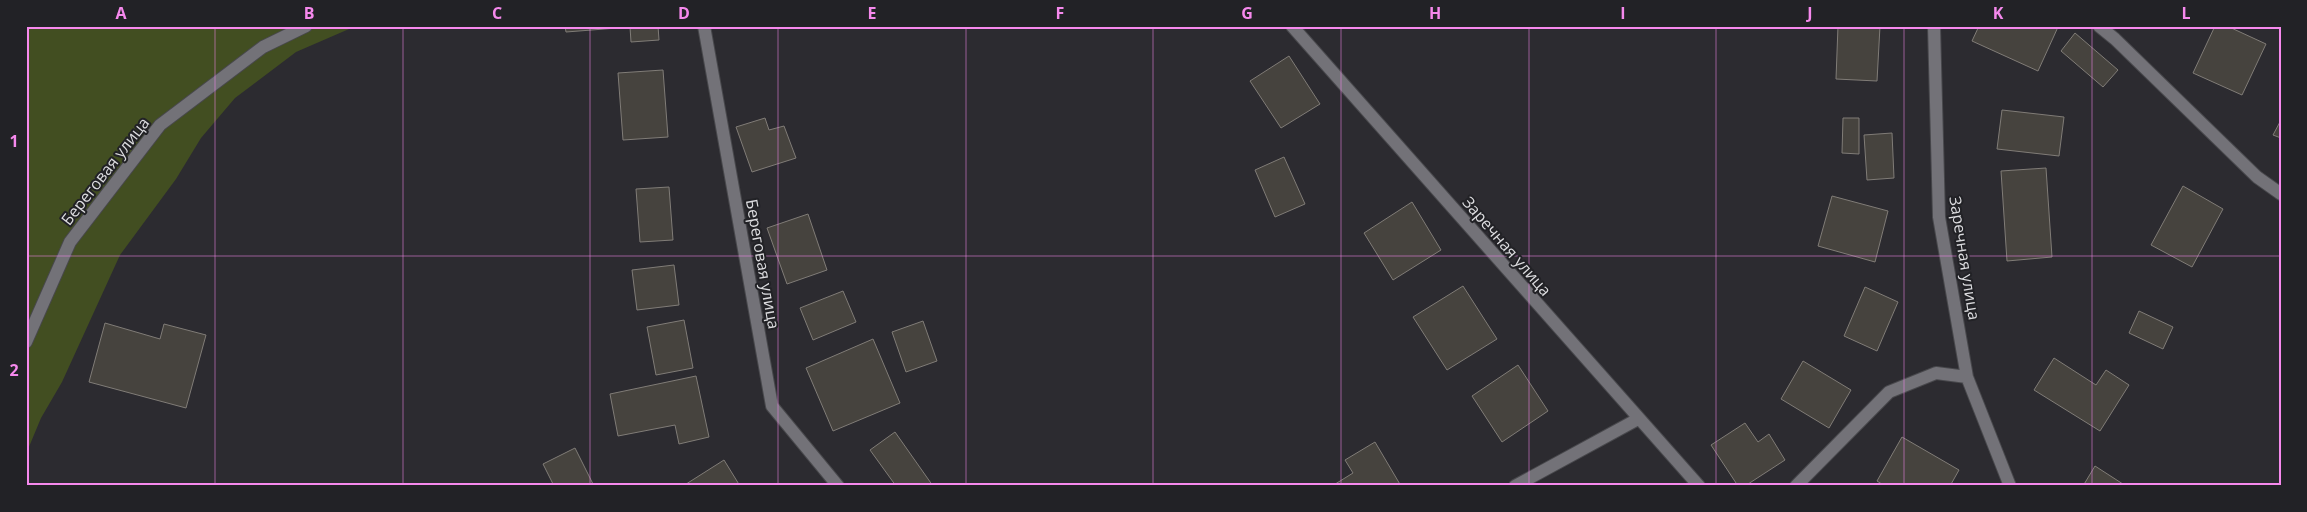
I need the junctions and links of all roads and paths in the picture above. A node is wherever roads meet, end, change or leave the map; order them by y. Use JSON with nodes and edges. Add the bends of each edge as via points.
{"nodes":[{"id":1,"x":306,"y":26,"type":"edge"},
{"id":2,"x":704,"y":26,"type":"edge"},
{"id":3,"x":1292,"y":26,"type":"edge"},
{"id":4,"x":1934,"y":26,"type":"edge"},
{"id":5,"x":2099,"y":26,"type":"edge"},
{"id":6,"x":2281,"y":194,"type":"edge"},
{"id":7,"x":26,"y":342,"type":"edge"},
{"id":8,"x":1967,"y":377,"type":"junction"},
{"id":9,"x":1638,"y":419,"type":"junction"},
{"id":10,"x":838,"y":486,"type":"edge"},
{"id":11,"x":1515,"y":486,"type":"edge"},
{"id":12,"x":1699,"y":486,"type":"edge"},
{"id":13,"x":1796,"y":486,"type":"edge"},
{"id":14,"x":2010,"y":486,"type":"edge"}],
"edges":[{"from":1,"to":7,"type":"street","name":"Береговая улица","via":[[264,47],[160,126],[70,242]]},
{"from":2,"to":10,"type":"street","name":"Береговая улица","via":[[772,406]]},
{"from":3,"to":9,"type":"street","name":"Заречная улица"},
{"from":4,"to":8,"type":"street","name":"Заречная улица","via":[[1939,217]]},
{"from":5,"to":6,"type":"street","via":[[2257,177]]},
{"from":8,"to":13,"type":"street","via":[[1936,373],[1889,392]]},
{"from":8,"to":14,"type":"street","name":"Заречная улица"},
{"from":9,"to":11,"type":"street"},
{"from":9,"to":12,"type":"street","name":"Заречная улица"}]}
